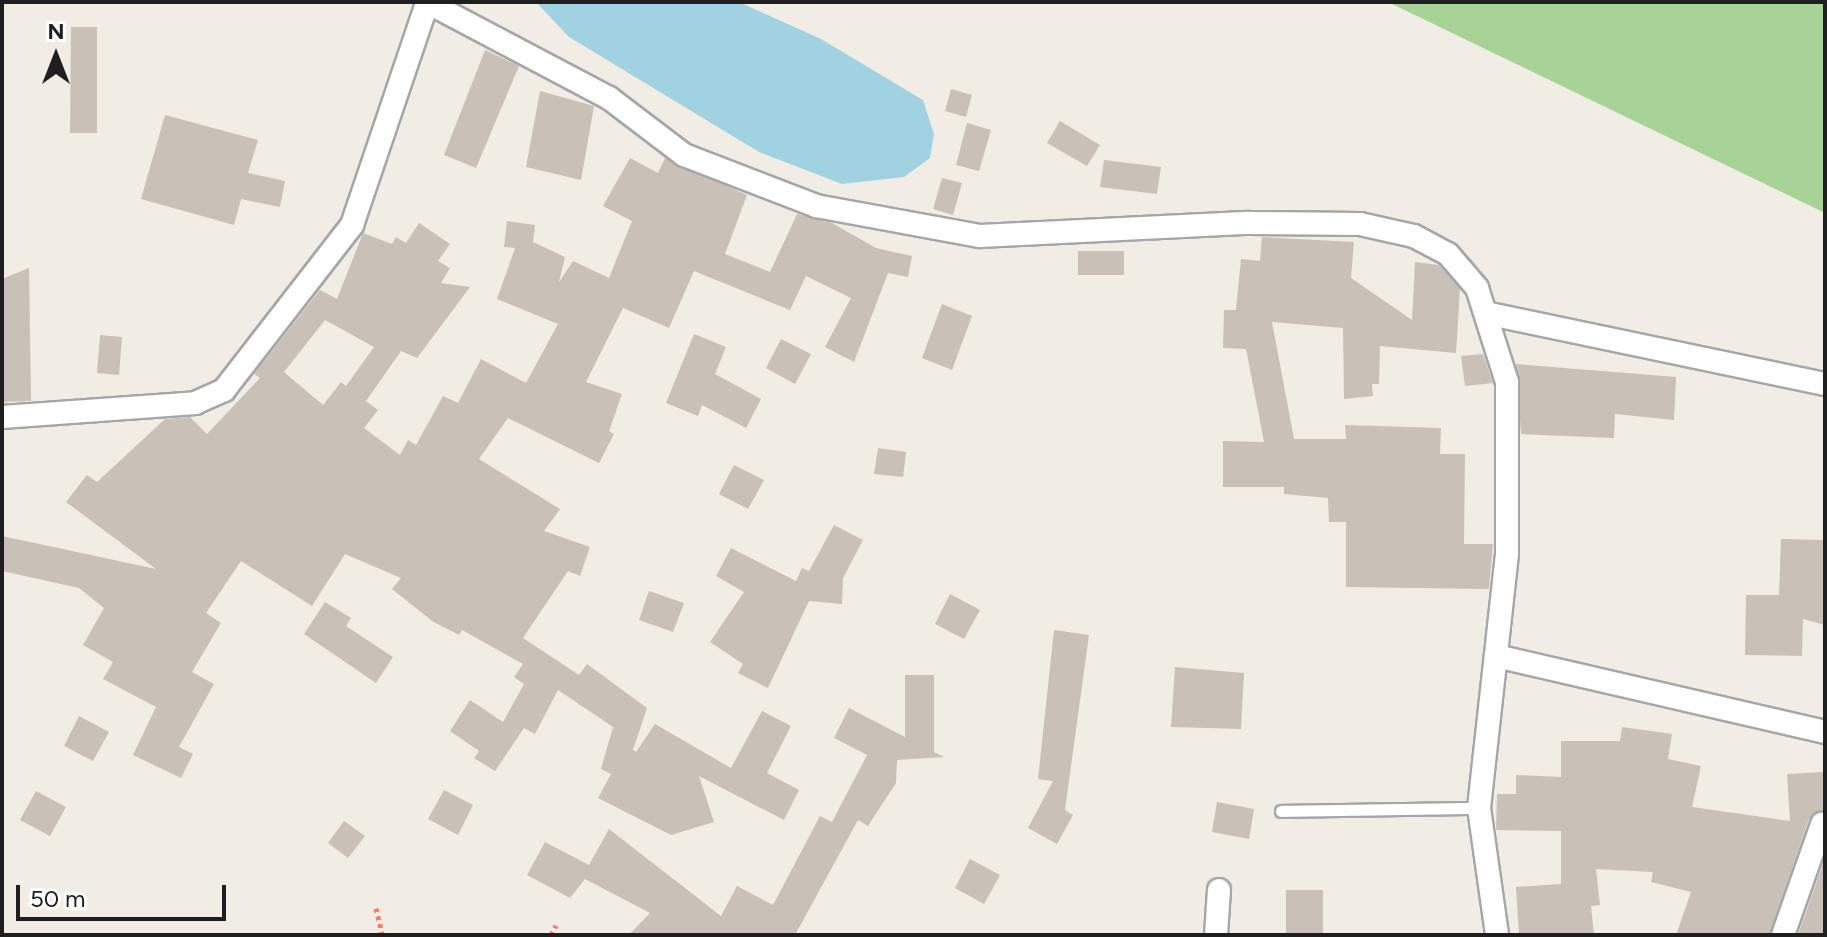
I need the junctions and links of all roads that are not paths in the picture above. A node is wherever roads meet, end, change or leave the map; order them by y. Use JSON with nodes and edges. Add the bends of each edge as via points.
{"nodes":[{"id":1,"x":427,"y":3,"type":"edge"},
{"id":2,"x":1490,"y":314,"type":"junction"},
{"id":3,"x":1825,"y":384,"type":"edge"},
{"id":4,"x":2,"y":417,"type":"edge"},
{"id":5,"x":1496,"y":656,"type":"junction"},
{"id":6,"x":1825,"y":732,"type":"edge"},
{"id":7,"x":1479,"y":808,"type":"junction"},
{"id":8,"x":1281,"y":811,"type":"dead end"},
{"id":9,"x":1822,"y":824,"type":"dead end"},
{"id":10,"x":1219,"y":890,"type":"dead end"},
{"id":11,"x":1216,"y":935,"type":"edge"},
{"id":12,"x":1497,"y":935,"type":"edge"},
{"id":13,"x":1783,"y":935,"type":"edge"}],
"edges":[{"from":1,"to":2,"type":"street","via":[[609,98],[684,155],[816,206],[980,236],[1249,223],[1360,224],[1414,236],[1448,254],[1477,288]]},
{"from":1,"to":4,"type":"street","via":[[352,225],[224,390],[195,403]]},
{"from":2,"to":3,"type":"street"},
{"from":2,"to":5,"type":"street","via":[[1507,382],[1507,554]]},
{"from":5,"to":6,"type":"street"},
{"from":5,"to":7,"type":"street"},
{"from":7,"to":8,"type":"lane"},
{"from":7,"to":12,"type":"street"},
{"from":9,"to":13,"type":"street"},
{"from":10,"to":11,"type":"street"}]}
